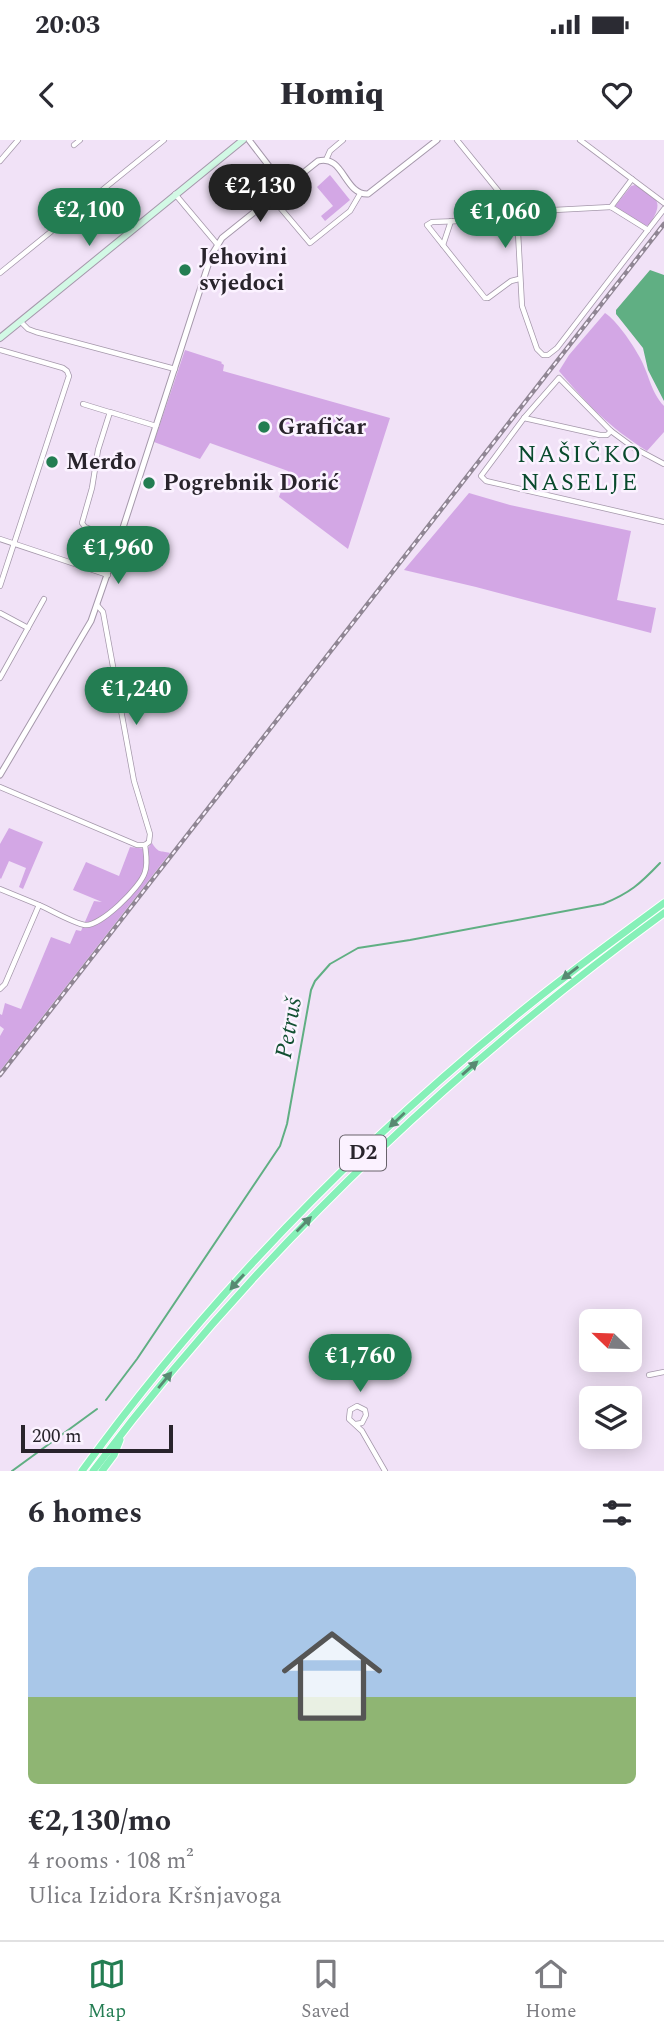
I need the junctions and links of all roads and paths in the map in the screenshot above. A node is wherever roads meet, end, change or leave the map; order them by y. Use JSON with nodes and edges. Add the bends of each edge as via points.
{"nodes":[{"id":1,"x":18,"y":140,"type":"edge"},
{"id":2,"x":80,"y":140,"type":"edge"},
{"id":3,"x":164,"y":140,"type":"edge"},
{"id":4,"x":243,"y":140,"type":"edge"},
{"id":5,"x":249,"y":140,"type":"edge"},
{"id":6,"x":343,"y":140,"type":"edge"},
{"id":7,"x":437,"y":140,"type":"edge"},
{"id":8,"x":457,"y":140,"type":"edge"},
{"id":9,"x":580,"y":140,"type":"edge"},
{"id":10,"x":74,"y":145,"type":"dead end"},
{"id":11,"x":326,"y":160,"type":"junction"},
{"id":12,"x":0,"y":161,"type":"edge"},
{"id":13,"x":632,"y":179,"type":"junction"},
{"id":14,"x":285,"y":187,"type":"junction"},
{"id":15,"x":175,"y":194,"type":"junction"},
{"id":16,"x":360,"y":194,"type":"junction"},
{"id":17,"x":272,"y":198,"type":"junction"},
{"id":18,"x":664,"y":203,"type":"edge"},
{"id":19,"x":511,"y":206,"type":"junction"},
{"id":20,"x":611,"y":207,"type":"junction"},
{"id":21,"x":664,"y":209,"type":"edge"},
{"id":22,"x":516,"y":212,"type":"junction"},
{"id":23,"x":451,"y":221,"type":"junction"},
{"id":24,"x":648,"y":230,"type":"junction"},
{"id":25,"x":216,"y":244,"type":"junction"},
{"id":26,"x":443,"y":246,"type":"junction"},
{"id":27,"x":0,"y":273,"type":"edge"},
{"id":28,"x":519,"y":279,"type":"junction"},
{"id":29,"x":21,"y":322,"type":"junction"},
{"id":30,"x":3,"y":336,"type":"edge"},
{"id":31,"x":3,"y":351,"type":"edge"},
{"id":32,"x":174,"y":369,"type":"junction"},
{"id":33,"x":83,"y":404,"type":"dead end"},
{"id":34,"x":110,"y":412,"type":"junction"},
{"id":35,"x":524,"y":418,"type":"junction"},
{"id":36,"x":156,"y":426,"type":"junction"},
{"id":37,"x":611,"y":431,"type":"junction"},
{"id":38,"x":664,"y":464,"type":"edge"},
{"id":39,"x":664,"y":522,"type":"edge"},
{"id":40,"x":0,"y":539,"type":"edge"},
{"id":41,"x":120,"y":540,"type":"junction"},
{"id":42,"x":14,"y":544,"type":"junction"},
{"id":43,"x":108,"y":575,"type":"junction"},
{"id":44,"x":0,"y":586,"type":"edge"},
{"id":45,"x":44,"y":599,"type":"dead end"},
{"id":46,"x":97,"y":605,"type":"junction"},
{"id":47,"x":0,"y":613,"type":"edge"},
{"id":48,"x":28,"y":628,"type":"junction"},
{"id":49,"x":0,"y":678,"type":"edge"},
{"id":50,"x":0,"y":775,"type":"edge"},
{"id":51,"x":0,"y":787,"type":"edge"},
{"id":52,"x":145,"y":845,"type":"junction"},
{"id":53,"x":0,"y":889,"type":"edge"},
{"id":54,"x":664,"y":903,"type":"edge"},
{"id":55,"x":40,"y":905,"type":"junction"},
{"id":56,"x":664,"y":913,"type":"edge"},
{"id":57,"x":0,"y":989,"type":"edge"},
{"id":58,"x":664,"y":1372,"type":"edge"},
{"id":59,"x":649,"y":1375,"type":"dead end"},
{"id":60,"x":365,"y":1421,"type":"junction"},
{"id":61,"x":356,"y":1424,"type":"junction"},
{"id":62,"x":123,"y":1433,"type":"junction"},
{"id":63,"x":369,"y":1444,"type":"junction"},
{"id":64,"x":82,"y":1471,"type":"edge"},
{"id":65,"x":93,"y":1471,"type":"edge"},
{"id":66,"x":102,"y":1471,"type":"edge"},
{"id":67,"x":385,"y":1471,"type":"edge"}],
"edges":[{"from":1,"to":12,"type":"street"},
{"from":2,"to":10,"type":"street"},
{"from":3,"to":27,"type":"street"},
{"from":4,"to":15,"type":"main road"},
{"from":5,"to":14,"type":"street"},
{"from":6,"to":11,"type":"street"},
{"from":7,"to":16,"type":"street","via":[[372,192]]},
{"from":8,"to":19,"type":"street"},
{"from":9,"to":13,"type":"street"},
{"from":11,"to":14,"type":"street","via":[[315,163]]},
{"from":11,"to":16,"type":"street","via":[[336,165]]},
{"from":13,"to":18,"type":"street"},
{"from":13,"to":20,"type":"street"},
{"from":14,"to":17,"type":"street"},
{"from":15,"to":25,"type":"street"},
{"from":15,"to":29,"type":"main road"},
{"from":16,"to":17,"type":"street","via":[[350,211],[310,243]]},
{"from":17,"to":25,"type":"street"},
{"from":19,"to":22,"type":"street"},
{"from":19,"to":23,"type":"street","via":[[489,220]]},
{"from":20,"to":22,"type":"street"},
{"from":20,"to":24,"type":"street"},
{"from":21,"to":24,"type":"street"},
{"from":22,"to":28,"type":"street"},
{"from":23,"to":26,"type":"street"},
{"from":23,"to":26,"type":"street","via":[[428,224]]},
{"from":24,"to":28,"type":"street","via":[[548,355],[537,349],[524,313]]},
{"from":25,"to":32,"type":"street"},
{"from":26,"to":28,"type":"street","via":[[485,298]]},
{"from":29,"to":30,"type":"main road"},
{"from":29,"to":32,"type":"street","via":[[36,332]]},
{"from":30,"to":31,"type":"street"},
{"from":31,"to":42,"type":"street","via":[[63,368],[68,380]]},
{"from":32,"to":36,"type":"street"},
{"from":33,"to":34,"type":"street"},
{"from":34,"to":36,"type":"street"},
{"from":34,"to":41,"type":"street","via":[[82,523]]},
{"from":35,"to":37,"type":"street","via":[[604,436]]},
{"from":35,"to":37,"type":"street","via":[[559,378]]},
{"from":35,"to":39,"type":"street","via":[[482,472],[482,479]]},
{"from":36,"to":41,"type":"street"},
{"from":37,"to":38,"type":"street"},
{"from":40,"to":42,"type":"street"},
{"from":41,"to":43,"type":"street"},
{"from":42,"to":43,"type":"street"},
{"from":42,"to":44,"type":"street"},
{"from":43,"to":46,"type":"street"},
{"from":45,"to":48,"type":"street"},
{"from":46,"to":50,"type":"street","via":[[88,628]]},
{"from":46,"to":52,"type":"street","via":[[103,612],[132,770],[150,834]]},
{"from":47,"to":48,"type":"street"},
{"from":48,"to":49,"type":"street"},
{"from":51,"to":52,"type":"street"},
{"from":52,"to":55,"type":"street","via":[[147,864],[142,878],[119,905],[94,922],[85,925]]},
{"from":53,"to":55,"type":"street"},
{"from":54,"to":64,"type":"highway","number":"D2","one_way":true,"via":[[511,1019],[332,1183],[185,1341]]},
{"from":55,"to":57,"type":"street"},
{"from":62,"to":56,"type":"highway","number":"D2","one_way":true,"via":[[260,1271],[380,1149],[522,1023]]},
{"from":58,"to":59,"type":"street"},
{"from":60,"to":61,"type":"street"},
{"from":60,"to":61,"type":"street","via":[[365,1410],[354,1406],[348,1416]]},
{"from":60,"to":63,"type":"street"},
{"from":61,"to":63,"type":"street"},
{"from":62,"to":65,"type":"highway","number":"D2"},
{"from":62,"to":66,"type":"highway"},
{"from":63,"to":67,"type":"street"}]}
